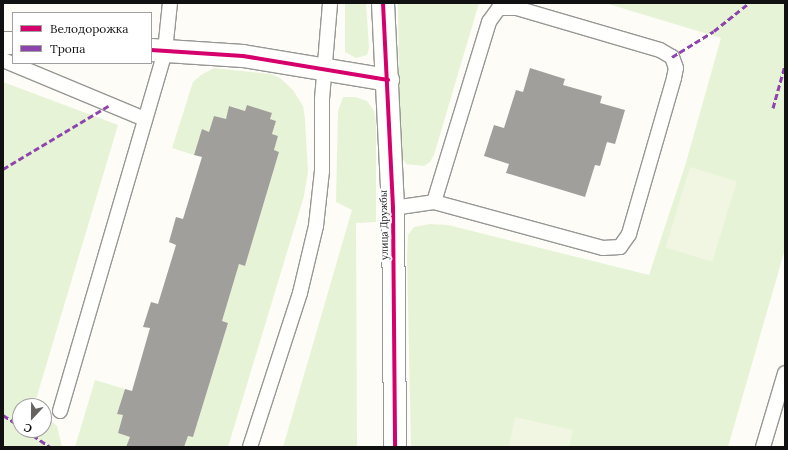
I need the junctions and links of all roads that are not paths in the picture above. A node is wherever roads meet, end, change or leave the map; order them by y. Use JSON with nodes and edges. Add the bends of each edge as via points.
{"nodes":[{"id":1,"x":170,"y":3,"type":"edge"},
{"id":2,"x":330,"y":3,"type":"edge"},
{"id":3,"x":383,"y":3,"type":"edge"},
{"id":4,"x":158,"y":50,"type":"edge"},
{"id":5,"x":13,"y":64,"type":"edge"},
{"id":6,"x":324,"y":69,"type":"junction"},
{"id":7,"x":388,"y":80,"type":"junction"},
{"id":8,"x":145,"y":119,"type":"junction"},
{"id":9,"x":434,"y":202,"type":"junction"},
{"id":10,"x":392,"y":208,"type":"junction"},
{"id":11,"x":785,"y":373,"type":"edge"},
{"id":12,"x":60,"y":411,"type":"dead end"},
{"id":13,"x":250,"y":447,"type":"edge"},
{"id":14,"x":395,"y":447,"type":"edge"},
{"id":15,"x":763,"y":447,"type":"edge"}],
"edges":[{"from":1,"to":4,"type":"lane"},
{"from":2,"to":6,"type":"lane"},
{"from":3,"to":7,"type":"street","name":"улица Дружбы"},
{"from":4,"to":6,"type":"street","via":[[237,56]]},
{"from":4,"to":8,"type":"lane"},
{"from":5,"to":8,"type":"lane"},
{"from":6,"to":7,"type":"street"},
{"from":6,"to":13,"type":"lane","via":[[321,192],[314,238],[279,361]]},
{"from":7,"to":10,"type":"street","name":"улица Дружбы"},
{"from":8,"to":12,"type":"lane"},
{"from":9,"to":9,"type":"lane","via":[[603,248],[620,247],[629,234],[674,78],[676,68],[672,57],[660,50],[516,8],[499,8],[489,22]]},
{"from":9,"to":10,"type":"lane"},
{"from":10,"to":14,"type":"street","name":"улица Дружбы"},
{"from":11,"to":15,"type":"lane"}]}
